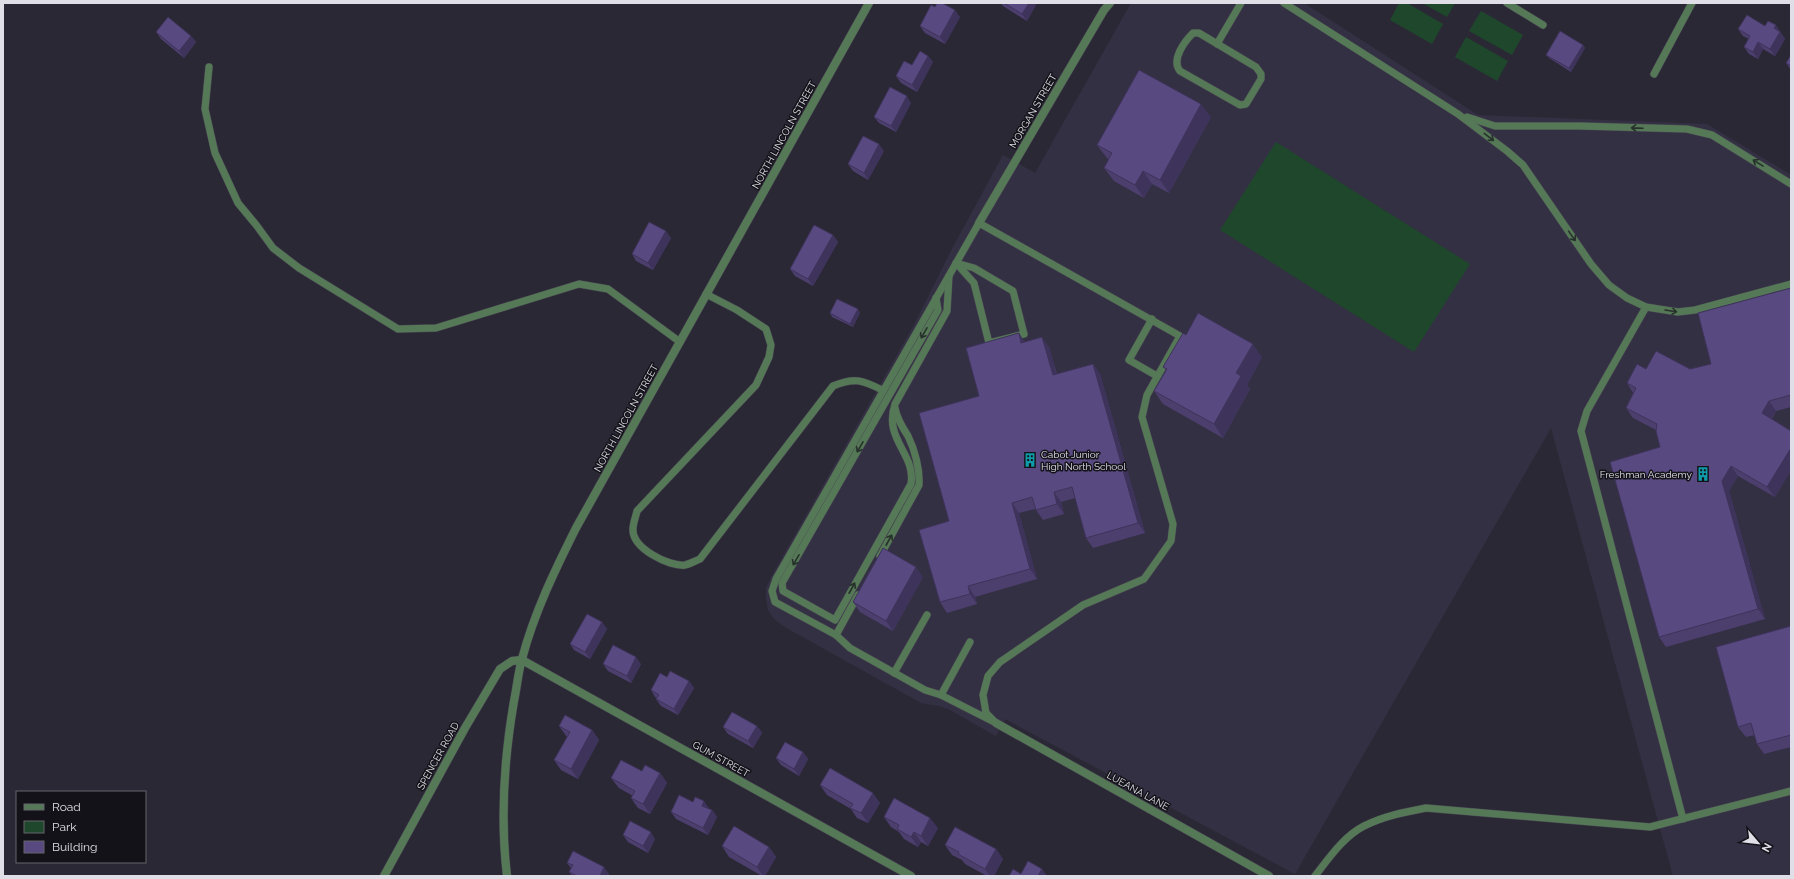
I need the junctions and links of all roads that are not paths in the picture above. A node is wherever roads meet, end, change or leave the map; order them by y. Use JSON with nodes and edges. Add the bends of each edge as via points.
{"nodes":[{"id":1,"x":869,"y":3,"type":"edge"},
{"id":2,"x":1110,"y":3,"type":"edge"},
{"id":3,"x":1241,"y":3,"type":"edge"},
{"id":4,"x":1284,"y":3,"type":"edge"},
{"id":5,"x":1507,"y":3,"type":"edge"},
{"id":6,"x":1692,"y":3,"type":"edge"},
{"id":7,"x":1105,"y":7,"type":"edge"},
{"id":8,"x":1544,"y":25,"type":"dead end"},
{"id":9,"x":1217,"y":44,"type":"junction"},
{"id":10,"x":209,"y":67,"type":"dead end"},
{"id":11,"x":1654,"y":74,"type":"dead end"},
{"id":12,"x":1458,"y":114,"type":"junction"},
{"id":13,"x":1791,"y":184,"type":"edge"},
{"id":14,"x":979,"y":223,"type":"junction"},
{"id":15,"x":956,"y":262,"type":"junction"},
{"id":16,"x":949,"y":274,"type":"junction"},
{"id":17,"x":1791,"y":284,"type":"edge"},
{"id":18,"x":706,"y":294,"type":"junction"},
{"id":19,"x":936,"y":298,"type":"junction"},
{"id":20,"x":1646,"y":307,"type":"junction"},
{"id":21,"x":1152,"y":319,"type":"junction"},
{"id":22,"x":680,"y":342,"type":"junction"},
{"id":23,"x":1158,"y":376,"type":"junction"},
{"id":24,"x":882,"y":390,"type":"junction"},
{"id":25,"x":895,"y":404,"type":"junction"},
{"id":26,"x":878,"y":560,"type":"edge"},
{"id":27,"x":862,"y":587,"type":"edge"},
{"id":28,"x":927,"y":615,"type":"dead end"},
{"id":29,"x":836,"y":636,"type":"junction"},
{"id":30,"x":970,"y":642,"type":"dead end"},
{"id":31,"x":522,"y":660,"type":"junction"},
{"id":32,"x":894,"y":673,"type":"junction"},
{"id":33,"x":941,"y":694,"type":"junction"},
{"id":34,"x":996,"y":723,"type":"junction"},
{"id":35,"x":1791,"y":791,"type":"edge"},
{"id":36,"x":1683,"y":819,"type":"junction"},
{"id":37,"x":384,"y":876,"type":"edge"},
{"id":38,"x":507,"y":876,"type":"edge"},
{"id":39,"x":911,"y":876,"type":"edge"},
{"id":40,"x":1269,"y":876,"type":"edge"},
{"id":41,"x":1315,"y":876,"type":"edge"}],
"edges":[{"from":1,"to":18,"type":"street","name":"NORTH LINCOLN STREET"},
{"from":2,"to":7,"type":"street","name":"MORGAN STREET"},
{"from":3,"to":9,"type":"lane"},
{"from":4,"to":12,"type":"lane"},
{"from":5,"to":8,"type":"lane"},
{"from":6,"to":11,"type":"lane"},
{"from":7,"to":14,"type":"street","name":"MORGAN STREET"},
{"from":9,"to":9,"type":"lane","via":[[1199,33],[1193,33],[1176,61],[1177,67],[1240,105],[1246,104],[1262,79],[1261,74],[1256,67]]},
{"from":10,"to":22,"type":"lane","via":[[205,109],[215,153],[238,203],[272,248],[299,268],[398,329],[436,328],[578,284],[608,289]]},
{"from":13,"to":12,"type":"lane","one_way":true,"via":[[1712,135],[1701,131],[1495,126]]},
{"from":12,"to":20,"type":"lane","one_way":true,"via":[[1523,165],[1591,264],[1609,285]]},
{"from":14,"to":15,"type":"lane"},
{"from":14,"to":21,"type":"lane"},
{"from":15,"to":15,"type":"lane","via":[[974,283],[989,343],[1024,334],[1013,291],[974,268]]},
{"from":15,"to":16,"type":"lane"},
{"from":16,"to":19,"type":"lane"},
{"from":16,"to":25,"type":"lane","via":[[948,311]]},
{"from":20,"to":17,"type":"lane","one_way":true,"via":[[1678,312],[1696,310]]},
{"from":18,"to":22,"type":"street","name":"NORTH LINCOLN STREET"},
{"from":18,"to":24,"type":"lane","via":[[766,329],[771,345],[770,357],[756,385],[637,511],[632,530],[644,550],[669,563],[685,565],[700,559],[834,386],[847,380],[866,381]]},
{"from":19,"to":24,"type":"lane"},
{"from":19,"to":25,"type":"lane","one_way":true,"via":[[938,310],[782,583],[783,590],[835,620],[911,484],[910,467],[892,428]]},
{"from":20,"to":36,"type":"lane","via":[[1587,411],[1581,431]]},
{"from":21,"to":23,"type":"lane","via":[[1180,336]]},
{"from":21,"to":23,"type":"lane","via":[[1129,360]]},
{"from":22,"to":31,"type":"street","name":"NORTH LINCOLN STREET","via":[[573,534],[544,594]]},
{"from":23,"to":34,"type":"lane","via":[[1147,395],[1142,417],[1173,524],[1171,541],[1144,579],[1084,605],[1000,662],[988,676],[983,696],[986,713]]},
{"from":24,"to":29,"type":"lane","via":[[776,579],[772,591],[775,602]]},
{"from":26,"to":25,"type":"lane","one_way":true,"via":[[919,484],[920,475],[908,438],[896,415]]},
{"from":27,"to":29,"type":"lane"},
{"from":28,"to":32,"type":"lane"},
{"from":29,"to":32,"type":"lane","via":[[850,648]]},
{"from":30,"to":33,"type":"lane"},
{"from":31,"to":37,"type":"street","name":"SPENCER ROAD","via":[[512,661],[500,669]]},
{"from":31,"to":38,"type":"street","name":"NORTH LINCOLN STREET","via":[[509,731],[503,791]]},
{"from":31,"to":39,"type":"street","name":"GUM STREET"},
{"from":32,"to":33,"type":"lane","via":[[924,690]]},
{"from":33,"to":34,"type":"lane"},
{"from":34,"to":40,"type":"street","name":"LUEANA LANE"},
{"from":35,"to":36,"type":"lane"},
{"from":36,"to":41,"type":"lane","via":[[1650,827],[1426,808],[1392,814],[1363,826],[1340,844]]}]}
